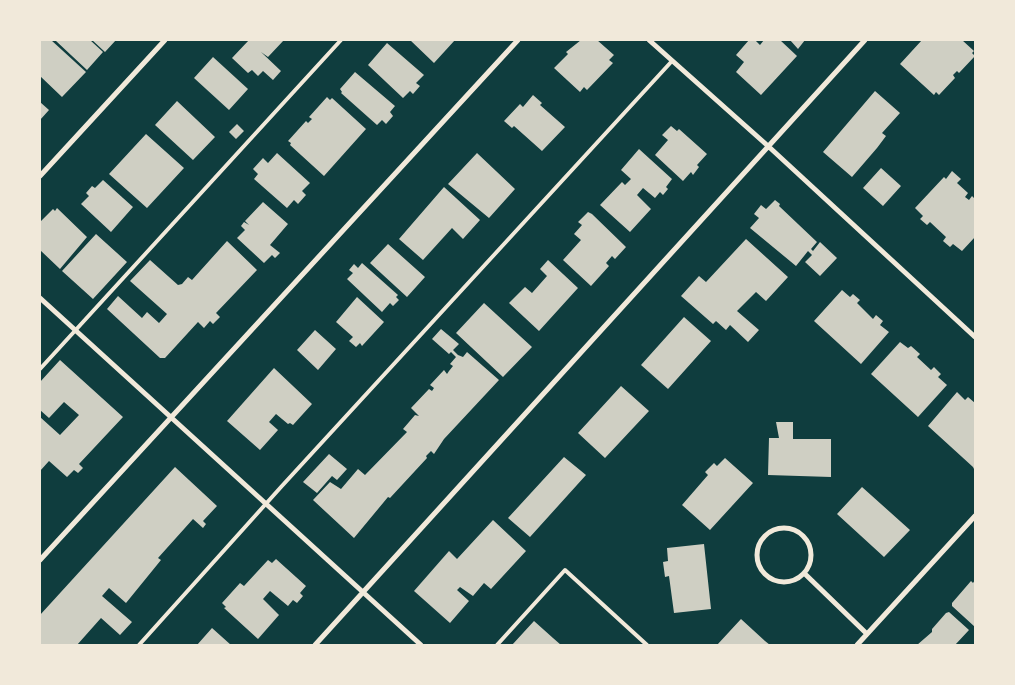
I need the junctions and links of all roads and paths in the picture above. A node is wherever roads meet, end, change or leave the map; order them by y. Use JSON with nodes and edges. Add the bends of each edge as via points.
{"nodes":[{"id":1,"x":165,"y":40,"type":"edge"},
{"id":2,"x":341,"y":40,"type":"edge"},
{"id":3,"x":518,"y":40,"type":"edge"},
{"id":4,"x":649,"y":40,"type":"edge"},
{"id":5,"x":865,"y":40,"type":"edge"},
{"id":6,"x":672,"y":61,"type":"junction"},
{"id":7,"x":768,"y":146,"type":"junction"},
{"id":8,"x":40,"y":176,"type":"edge"},
{"id":9,"x":40,"y":298,"type":"edge"},
{"id":10,"x":76,"y":330,"type":"junction"},
{"id":11,"x":975,"y":337,"type":"edge"},
{"id":12,"x":40,"y":369,"type":"edge"},
{"id":13,"x":171,"y":417,"type":"junction"},
{"id":14,"x":267,"y":503,"type":"junction"},
{"id":15,"x":974,"y":518,"type":"edge"},
{"id":16,"x":40,"y":560,"type":"edge"},
{"id":17,"x":804,"y":573,"type":"junction"},
{"id":18,"x":363,"y":592,"type":"junction"},
{"id":19,"x":867,"y":634,"type":"junction"},
{"id":20,"x":139,"y":645,"type":"edge"},
{"id":21,"x":314,"y":645,"type":"edge"},
{"id":22,"x":421,"y":645,"type":"edge"},
{"id":23,"x":497,"y":645,"type":"edge"},
{"id":24,"x":647,"y":645,"type":"edge"},
{"id":25,"x":857,"y":645,"type":"edge"}],
"edges":[{"from":1,"to":8,"type":"street"},
{"from":2,"to":10,"type":"lane"},
{"from":3,"to":13,"type":"street"},
{"from":4,"to":6,"type":"street"},
{"from":5,"to":7,"type":"street"},
{"from":6,"to":7,"type":"street"},
{"from":6,"to":14,"type":"lane"},
{"from":7,"to":11,"type":"street"},
{"from":7,"to":18,"type":"street"},
{"from":9,"to":10,"type":"street"},
{"from":10,"to":12,"type":"lane"},
{"from":10,"to":13,"type":"street"},
{"from":13,"to":14,"type":"street"},
{"from":13,"to":16,"type":"street"},
{"from":14,"to":18,"type":"street"},
{"from":14,"to":20,"type":"lane"},
{"from":15,"to":19,"type":"street"},
{"from":17,"to":17,"type":"street","via":[[811,557],[810,548],[800,534],[784,528],[775,529],[762,540],[757,557],[759,566],[771,579],[788,581]]},
{"from":17,"to":19,"type":"street"},
{"from":18,"to":21,"type":"street"},
{"from":18,"to":22,"type":"street"},
{"from":19,"to":25,"type":"street"},
{"from":23,"to":24,"type":"lane","via":[[565,570]]}]}
